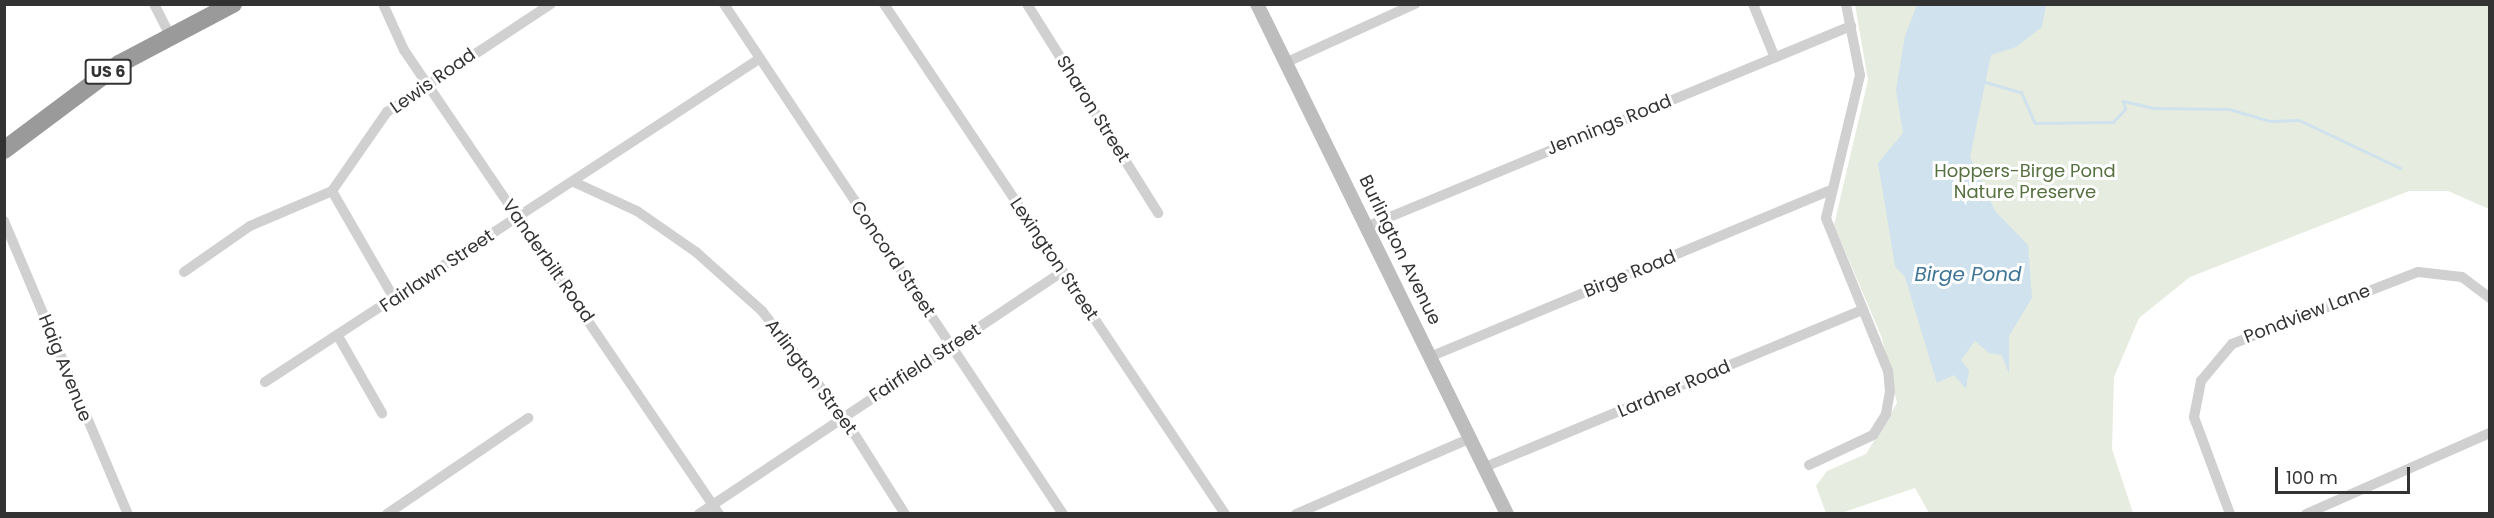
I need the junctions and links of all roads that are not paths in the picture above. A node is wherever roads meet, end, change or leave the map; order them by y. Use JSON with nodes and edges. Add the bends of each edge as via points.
{"nodes":[{"id":1,"x":154,"y":4,"type":"edge"},
{"id":2,"x":233,"y":4,"type":"edge"},
{"id":3,"x":383,"y":4,"type":"edge"},
{"id":4,"x":551,"y":4,"type":"edge"},
{"id":5,"x":724,"y":4,"type":"edge"},
{"id":6,"x":884,"y":4,"type":"edge"},
{"id":7,"x":1027,"y":4,"type":"edge"},
{"id":8,"x":1257,"y":4,"type":"edge"},
{"id":9,"x":1415,"y":4,"type":"edge"},
{"id":10,"x":1754,"y":4,"type":"edge"},
{"id":11,"x":1846,"y":4,"type":"edge"},
{"id":12,"x":1851,"y":26,"type":"junction"},
{"id":13,"x":170,"y":36,"type":"junction"},
{"id":14,"x":1774,"y":58,"type":"junction"},
{"id":15,"x":759,"y":59,"type":"junction"},
{"id":16,"x":1287,"y":62,"type":"junction"},
{"id":17,"x":427,"y":82,"type":"junction"},
{"id":18,"x":4,"y":150,"type":"edge"},
{"id":19,"x":576,"y":183,"type":"junction"},
{"id":20,"x":332,"y":191,"type":"junction"},
{"id":21,"x":1828,"y":191,"type":"junction"},
{"id":22,"x":1158,"y":213,"type":"dead end"},
{"id":23,"x":517,"y":218,"type":"junction"},
{"id":24,"x":4,"y":221,"type":"edge"},
{"id":25,"x":1368,"y":226,"type":"junction"},
{"id":26,"x":184,"y":272,"type":"dead end"},
{"id":27,"x":1062,"y":272,"type":"junction"},
{"id":28,"x":2490,"y":298,"type":"edge"},
{"id":29,"x":395,"y":300,"type":"junction"},
{"id":30,"x":1863,"y":310,"type":"junction"},
{"id":31,"x":338,"y":336,"type":"junction"},
{"id":32,"x":951,"y":346,"type":"junction"},
{"id":33,"x":1432,"y":356,"type":"junction"},
{"id":34,"x":265,"y":382,"type":"dead end"},
{"id":35,"x":382,"y":413,"type":"dead end"},
{"id":36,"x":843,"y":416,"type":"junction"},
{"id":37,"x":528,"y":418,"type":"dead end"},
{"id":38,"x":2490,"y":433,"type":"edge"},
{"id":39,"x":1471,"y":438,"type":"junction"},
{"id":40,"x":1809,"y":465,"type":"dead end"},
{"id":41,"x":1485,"y":467,"type":"junction"},
{"id":42,"x":716,"y":509,"type":"edge"},
{"id":43,"x":128,"y":513,"type":"edge"},
{"id":44,"x":387,"y":513,"type":"edge"},
{"id":45,"x":699,"y":513,"type":"edge"},
{"id":46,"x":905,"y":513,"type":"edge"},
{"id":47,"x":1063,"y":513,"type":"edge"},
{"id":48,"x":1225,"y":513,"type":"edge"},
{"id":49,"x":1296,"y":513,"type":"edge"},
{"id":50,"x":1507,"y":513,"type":"edge"},
{"id":51,"x":2230,"y":513,"type":"edge"},
{"id":52,"x":2306,"y":513,"type":"edge"}],
"edges":[{"from":1,"to":13,"type":"street"},
{"from":2,"to":13,"type":"highway","number":"US 6"},
{"from":3,"to":17,"type":"street","name":"Vanderbilt Road"},
{"from":4,"to":17,"type":"street","name":"Lewis Road"},
{"from":5,"to":15,"type":"street","name":"Concord Street"},
{"from":6,"to":27,"type":"street","name":"Lexington Street"},
{"from":7,"to":22,"type":"street","name":"Sharon Street"},
{"from":8,"to":16,"type":"main road","name":"Burlington Avenue"},
{"from":9,"to":16,"type":"street"},
{"from":10,"to":14,"type":"street"},
{"from":11,"to":12,"type":"street"},
{"from":12,"to":14,"type":"street","name":"Jennings Road"},
{"from":12,"to":21,"type":"street","via":[[1860,75]]},
{"from":13,"to":18,"type":"highway","number":"US 6","via":[[84,87]]},
{"from":14,"to":25,"type":"street","name":"Jennings Road"},
{"from":15,"to":19,"type":"street","name":"Fairlawn Street"},
{"from":15,"to":32,"type":"street","name":"Concord Street"},
{"from":16,"to":25,"type":"main road","name":"Burlington Avenue"},
{"from":17,"to":20,"type":"street","name":"Lewis Road","via":[[387,112]]},
{"from":17,"to":23,"type":"street","name":"Vanderbilt Road"},
{"from":19,"to":23,"type":"street","name":"Fairlawn Street"},
{"from":19,"to":36,"type":"street","name":"Arlington Street","via":[[637,211],[696,252],[762,310]]},
{"from":20,"to":26,"type":"street","via":[[250,226]]},
{"from":20,"to":29,"type":"street"},
{"from":21,"to":30,"type":"street","via":[[1826,218]]},
{"from":21,"to":33,"type":"street","name":"Birge Road"},
{"from":23,"to":29,"type":"street","name":"Fairlawn Street"},
{"from":23,"to":42,"type":"street","name":"Vanderbilt Road"},
{"from":24,"to":43,"type":"street","name":"Haig Avenue"},
{"from":25,"to":33,"type":"main road","name":"Burlington Avenue"},
{"from":27,"to":32,"type":"street","name":"Fairfield Street"},
{"from":27,"to":48,"type":"street","name":"Lexington Street"},
{"from":28,"to":51,"type":"street","name":"Pondview Lane","via":[[2462,278],[2418,272],[2232,344],[2201,381],[2194,417]]},
{"from":29,"to":31,"type":"street","name":"Fairlawn Street"},
{"from":30,"to":40,"type":"street","via":[[1888,371],[1886,414],[1872,435]]},
{"from":30,"to":41,"type":"street","name":"Lardner Road"},
{"from":31,"to":34,"type":"street","name":"Fairlawn Street"},
{"from":31,"to":35,"type":"street"},
{"from":32,"to":36,"type":"street","name":"Fairfield Street"},
{"from":32,"to":47,"type":"street","name":"Concord Street"},
{"from":33,"to":39,"type":"main road","name":"Burlington Avenue"},
{"from":36,"to":42,"type":"street","name":"Fairfield Street"},
{"from":36,"to":46,"type":"street","name":"Arlington Street"},
{"from":37,"to":44,"type":"street"},
{"from":38,"to":52,"type":"street"},
{"from":39,"to":41,"type":"main road","name":"Burlington Avenue"},
{"from":39,"to":49,"type":"street"},
{"from":41,"to":50,"type":"main road","name":"Burlington Avenue"},
{"from":42,"to":45,"type":"street","name":"Fairfield Street"}]}
